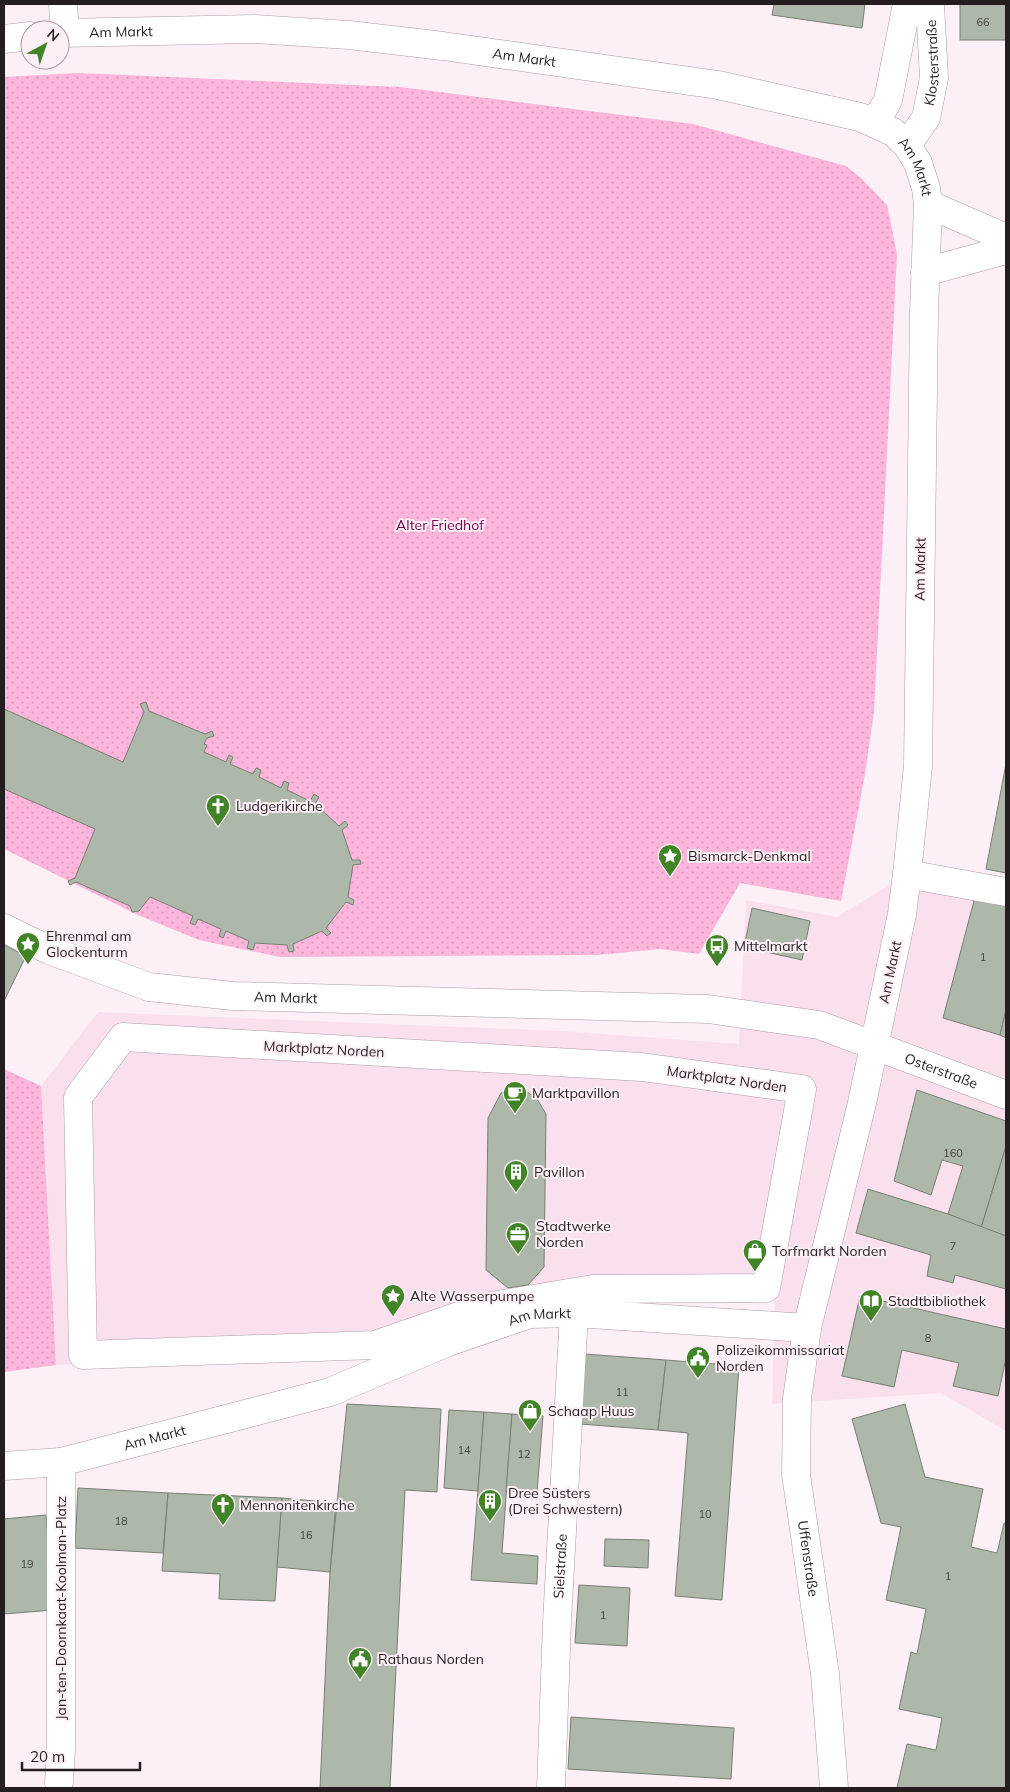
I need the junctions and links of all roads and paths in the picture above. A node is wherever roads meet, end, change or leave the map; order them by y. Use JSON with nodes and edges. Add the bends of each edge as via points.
{"nodes":[{"id":1,"x":63,"y":4,"type":"edge"},
{"id":2,"x":908,"y":4,"type":"edge"},
{"id":3,"x":930,"y":4,"type":"edge"},
{"id":4,"x":62,"y":20,"type":"edge"},
{"id":5,"x":70,"y":33,"type":"edge"},
{"id":6,"x":20,"y":37,"type":"edge"},
{"id":7,"x":4,"y":39,"type":"edge"},
{"id":8,"x":882,"y":112,"type":"junction"},
{"id":9,"x":907,"y":145,"type":"junction"},
{"id":10,"x":928,"y":204,"type":"junction"},
{"id":11,"x":1006,"y":238,"type":"edge"},
{"id":12,"x":1006,"y":250,"type":"edge"},
{"id":13,"x":925,"y":272,"type":"junction"},
{"id":14,"x":908,"y":874,"type":"junction"},
{"id":15,"x":1006,"y":892,"type":"edge"},
{"id":16,"x":4,"y":928,"type":"edge"},
{"id":17,"x":874,"y":1046,"type":"junction"},
{"id":18,"x":1006,"y":1095,"type":"edge"},
{"id":19,"x":574,"y":1313,"type":"junction"},
{"id":20,"x":807,"y":1328,"type":"junction"},
{"id":21,"x":83,"y":1354,"type":"joint"},
{"id":22,"x":61,"y":1462,"type":"junction"},
{"id":23,"x":4,"y":1466,"type":"edge"},
{"id":24,"x":59,"y":1783,"type":"dead end"},
{"id":25,"x":550,"y":1788,"type":"edge"},
{"id":26,"x":834,"y":1788,"type":"edge"}],
"edges":[{"from":1,"to":4,"type":"street"},
{"from":2,"to":8,"type":"street","name":"Klosterstraße"},
{"from":3,"to":9,"type":"street","name":"Klosterstraße","via":[[934,78],[926,118]]},
{"from":5,"to":8,"type":"street","name":"Am Markt","via":[[254,29],[358,36],[718,85],[860,117]]},
{"from":6,"to":7,"type":"street"},
{"from":8,"to":9,"type":"street","name":"Am Markt","via":[[892,132]]},
{"from":9,"to":10,"type":"street","name":"Am Markt","via":[[918,163]]},
{"from":10,"to":11,"type":"street"},
{"from":10,"to":13,"type":"street","name":"Am Markt"},
{"from":12,"to":13,"type":"street"},
{"from":13,"to":14,"type":"street","name":"Am Markt","via":[[918,766]]},
{"from":14,"to":15,"type":"street"},
{"from":14,"to":17,"type":"street","name":"Am Markt"},
{"from":16,"to":17,"type":"street","name":"Am Markt","via":[[49,950],[149,987],[242,996],[708,1009],[819,1025]]},
{"from":17,"to":18,"type":"street","name":"Osterstraße"},
{"from":17,"to":20,"type":"street","name":"Am Markt"},
{"from":19,"to":20,"type":"street","name":"Am Markt"},
{"from":19,"to":22,"type":"street","name":"Am Markt","via":[[530,1314],[448,1342],[330,1392]]},
{"from":19,"to":25,"type":"street","name":"Sielstraße"},
{"from":20,"to":26,"type":"street","name":"Uffenstraße","via":[[797,1400],[796,1474],[826,1674]]},
{"from":21,"to":21,"type":"street","name":"Marktplatz Norden","via":[[78,1097],[123,1037],[642,1068],[802,1089],[766,1288],[593,1289],[485,1307],[375,1344]]},
{"from":22,"to":23,"type":"street","name":"Am Markt"},
{"from":22,"to":24,"type":"street","name":"Jan-ten-Doornkaat-Koolman-Platz"}]}
